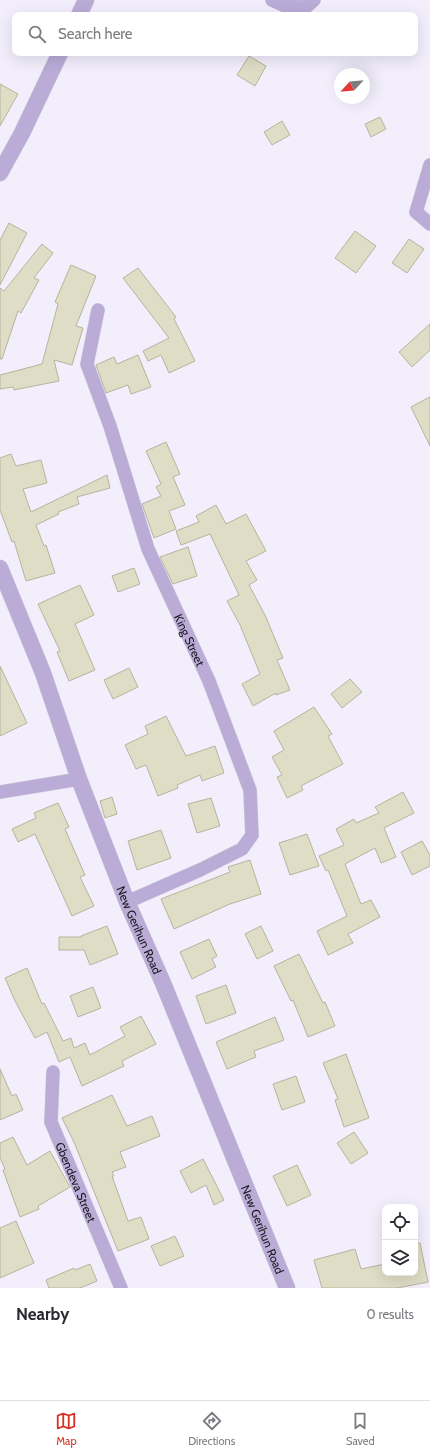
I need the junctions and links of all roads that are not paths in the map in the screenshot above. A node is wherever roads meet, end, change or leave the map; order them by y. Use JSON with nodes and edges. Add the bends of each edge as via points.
{"nodes":[{"id":1,"x":86,"y":0,"type":"edge"},
{"id":2,"x":272,"y":0,"type":"edge"},
{"id":3,"x":314,"y":0,"type":"edge"},
{"id":4,"x":80,"y":12,"type":"edge"},
{"id":5,"x":59,"y":56,"type":"edge"},
{"id":6,"x":430,"y":165,"type":"edge"},
{"id":7,"x":0,"y":173,"type":"edge"},
{"id":8,"x":430,"y":224,"type":"edge"},
{"id":9,"x":98,"y":310,"type":"dead end"},
{"id":10,"x":0,"y":568,"type":"edge"},
{"id":11,"x":79,"y":779,"type":"junction"},
{"id":12,"x":0,"y":792,"type":"edge"},
{"id":13,"x":127,"y":902,"type":"junction"},
{"id":14,"x":53,"y":1072,"type":"dead end"},
{"id":15,"x":121,"y":1288,"type":"edge"},
{"id":16,"x":287,"y":1288,"type":"edge"}],
"edges":[{"from":1,"to":4,"type":"street"},
{"from":2,"to":3,"type":"street","via":[[285,6],[306,7]]},
{"from":5,"to":7,"type":"street"},
{"from":6,"to":8,"type":"street","via":[[416,212]]},
{"from":9,"to":13,"type":"street","name":"King Street","via":[[87,364],[110,426],[148,550],[208,681],[250,790],[252,835],[242,849]]},
{"from":10,"to":11,"type":"street","name":"New Gerihun Road","via":[[43,673]]},
{"from":11,"to":12,"type":"street"},
{"from":11,"to":13,"type":"street","name":"New Gerihun Road"},
{"from":13,"to":16,"type":"street","name":"New Gerihun Road","via":[[164,983]]},
{"from":14,"to":15,"type":"street","name":"Gbendeva Street","via":[[51,1122]]}]}
